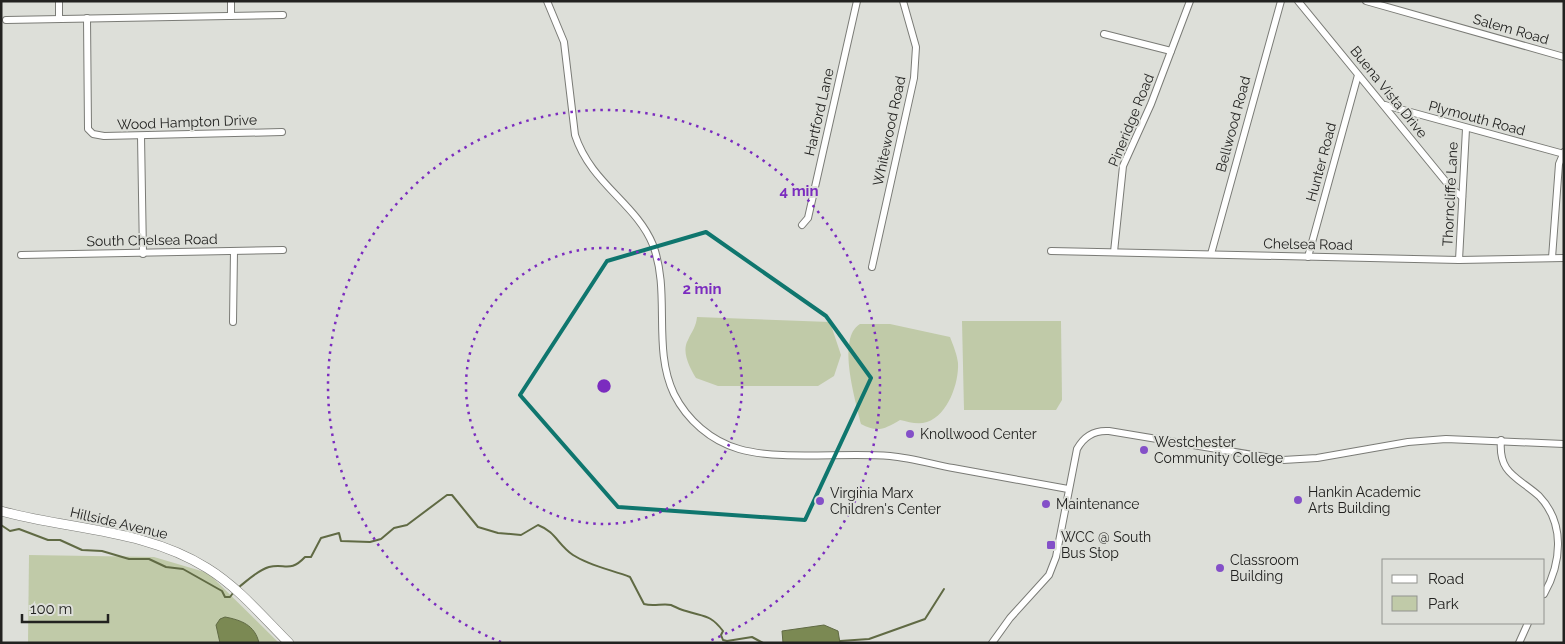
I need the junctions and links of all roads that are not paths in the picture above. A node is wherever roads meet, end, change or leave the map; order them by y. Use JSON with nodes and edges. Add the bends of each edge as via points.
{"nodes":[{"id":1,"x":59,"y":1,"type":"edge"},
{"id":2,"x":231,"y":1,"type":"edge"},
{"id":3,"x":547,"y":1,"type":"edge"},
{"id":4,"x":857,"y":1,"type":"edge"},
{"id":5,"x":903,"y":1,"type":"edge"},
{"id":6,"x":1190,"y":1,"type":"edge"},
{"id":7,"x":1281,"y":1,"type":"edge"},
{"id":8,"x":1298,"y":1,"type":"edge"},
{"id":9,"x":1366,"y":1,"type":"edge"},
{"id":10,"x":1399,"y":1,"type":"edge"},
{"id":11,"x":1397,"y":10,"type":"junction"},
{"id":12,"x":283,"y":15,"type":"dead end"},
{"id":13,"x":231,"y":16,"type":"junction"},
{"id":14,"x":59,"y":18,"type":"junction"},
{"id":15,"x":87,"y":18,"type":"junction"},
{"id":16,"x":6,"y":20,"type":"dead end"},
{"id":17,"x":1104,"y":34,"type":"dead end"},
{"id":18,"x":1171,"y":51,"type":"junction"},
{"id":19,"x":1564,"y":57,"type":"edge"},
{"id":20,"x":1358,"y":74,"type":"junction"},
{"id":21,"x":1385,"y":105,"type":"junction"},
{"id":22,"x":1466,"y":129,"type":"junction"},
{"id":23,"x":282,"y":132,"type":"dead end"},
{"id":24,"x":141,"y":136,"type":"junction"},
{"id":25,"x":1563,"y":153,"type":"edge"},
{"id":26,"x":1462,"y":197,"type":"junction"},
{"id":27,"x":802,"y":225,"type":"dead end"},
{"id":28,"x":283,"y":250,"type":"dead end"},
{"id":29,"x":234,"y":251,"type":"junction"},
{"id":30,"x":1051,"y":251,"type":"dead end"},
{"id":31,"x":1114,"y":252,"type":"junction"},
{"id":32,"x":143,"y":254,"type":"junction"},
{"id":33,"x":1211,"y":254,"type":"junction"},
{"id":34,"x":21,"y":255,"type":"dead end"},
{"id":35,"x":1308,"y":256,"type":"junction"},
{"id":36,"x":1552,"y":258,"type":"junction"},
{"id":37,"x":1564,"y":258,"type":"edge"},
{"id":38,"x":1459,"y":260,"type":"junction"},
{"id":39,"x":872,"y":267,"type":"dead end"},
{"id":40,"x":233,"y":322,"type":"dead end"},
{"id":41,"x":1501,"y":440,"type":"junction"},
{"id":42,"x":1564,"y":444,"type":"edge"},
{"id":43,"x":1068,"y":489,"type":"junction"},
{"id":44,"x":1,"y":511,"type":"edge"},
{"id":45,"x":1545,"y":592,"type":"edge"},
{"id":46,"x":1528,"y":624,"type":"edge"},
{"id":47,"x":288,"y":643,"type":"edge"},
{"id":48,"x":992,"y":643,"type":"edge"},
{"id":49,"x":1519,"y":643,"type":"edge"}],
"edges":[{"from":1,"to":14,"type":"street"},
{"from":2,"to":13,"type":"street"},
{"from":3,"to":43,"type":"street","via":[[564,42],[575,135],[592,169],[634,216],[652,244],[659,274],[669,380],[674,395],[697,425],[721,442],[757,453],[891,456]]},
{"from":4,"to":27,"type":"street","name":"Hartford Lane","via":[[808,218]]},
{"from":5,"to":39,"type":"street","name":"Whitewood Road","via":[[916,47],[914,78]]},
{"from":6,"to":18,"type":"street","name":"Pineridge Road"},
{"from":7,"to":33,"type":"street","name":"Bellwood Road"},
{"from":8,"to":20,"type":"street","name":"Buena Vista Drive"},
{"from":9,"to":11,"type":"street","name":"Salem Road"},
{"from":10,"to":11,"type":"street"},
{"from":11,"to":19,"type":"street","name":"Salem Road"},
{"from":12,"to":13,"type":"street"},
{"from":13,"to":15,"type":"street"},
{"from":14,"to":15,"type":"street"},
{"from":14,"to":16,"type":"street"},
{"from":15,"to":24,"type":"street","name":"Wood Hampton Drive","via":[[88,129],[93,134],[104,136]]},
{"from":17,"to":18,"type":"street"},
{"from":18,"to":31,"type":"street","name":"Pineridge Road","via":[[1123,166]]},
{"from":20,"to":21,"type":"street","name":"Buena Vista Drive"},
{"from":20,"to":35,"type":"street","name":"Hunter Road"},
{"from":21,"to":22,"type":"street","name":"Plymouth Road"},
{"from":21,"to":26,"type":"street","name":"Buena Vista Drive","via":[[1451,188]]},
{"from":22,"to":25,"type":"street","name":"Plymouth Road"},
{"from":22,"to":26,"type":"street","name":"Thorncliffe Lane"},
{"from":23,"to":24,"type":"street","name":"Wood Hampton Drive"},
{"from":24,"to":32,"type":"street"},
{"from":25,"to":36,"type":"street"},
{"from":26,"to":38,"type":"street","name":"Thorncliffe Lane"},
{"from":28,"to":29,"type":"street","name":"South Chelsea Road"},
{"from":29,"to":32,"type":"street","name":"South Chelsea Road"},
{"from":29,"to":40,"type":"street"},
{"from":30,"to":31,"type":"street","name":"Chelsea Road"},
{"from":31,"to":33,"type":"street","name":"Chelsea Road"},
{"from":32,"to":34,"type":"street","name":"South Chelsea Road"},
{"from":33,"to":35,"type":"street","name":"Chelsea Road"},
{"from":35,"to":38,"type":"street","name":"Chelsea Road"},
{"from":36,"to":37,"type":"street","name":"Chelsea Road"},
{"from":36,"to":38,"type":"street","name":"Chelsea Road"},
{"from":41,"to":42,"type":"street"},
{"from":41,"to":43,"type":"street","via":[[1431,440],[1283,460],[1101,431],[1081,442]]},
{"from":41,"to":45,"type":"street","via":[[1504,466],[1545,502],[1557,523],[1560,556]]},
{"from":43,"to":48,"type":"street","via":[[1050,575],[1010,618]]},
{"from":44,"to":47,"type":"main road","name":"Hillside Avenue","via":[[146,542],[189,558],[234,589]]},
{"from":46,"to":49,"type":"street"}]}
